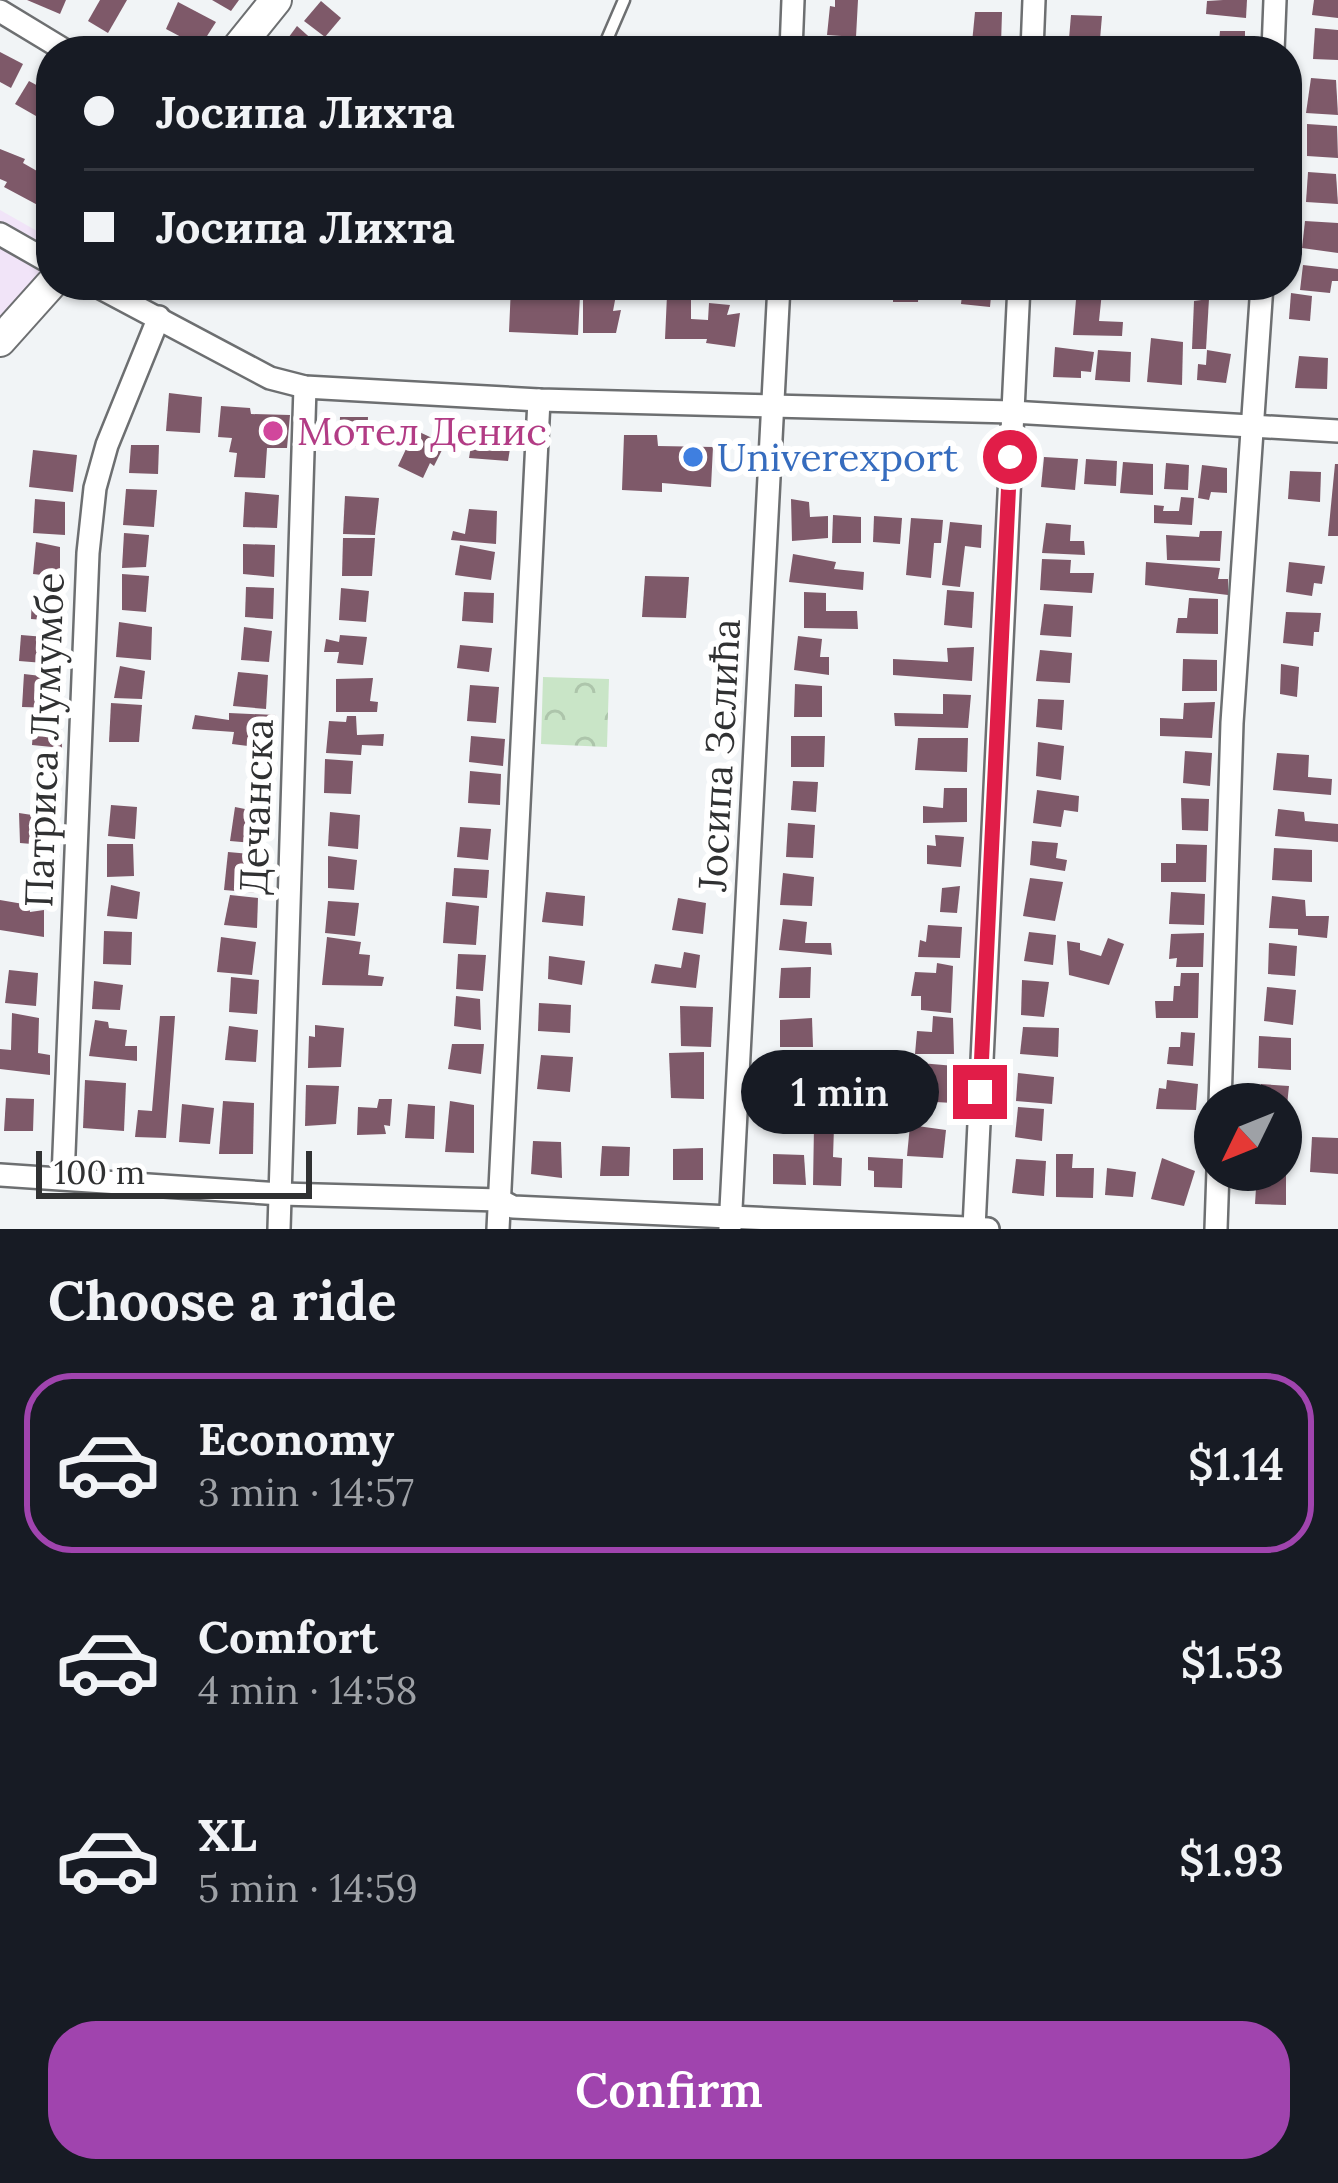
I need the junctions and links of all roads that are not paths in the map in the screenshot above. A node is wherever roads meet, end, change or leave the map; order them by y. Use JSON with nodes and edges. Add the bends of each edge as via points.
{"nodes":[{"id":1,"x":276,"y":0,"type":"edge"},
{"id":2,"x":624,"y":0,"type":"edge"},
{"id":3,"x":793,"y":0,"type":"edge"},
{"id":4,"x":1034,"y":0,"type":"edge"},
{"id":5,"x":1275,"y":0,"type":"edge"},
{"id":6,"x":0,"y":11,"type":"edge"},
{"id":7,"x":41,"y":36,"type":"edge"},
{"id":8,"x":247,"y":36,"type":"edge"},
{"id":9,"x":608,"y":36,"type":"edge"},
{"id":10,"x":791,"y":36,"type":"edge"},
{"id":11,"x":1032,"y":36,"type":"edge"},
{"id":12,"x":1274,"y":36,"type":"edge"},
{"id":13,"x":0,"y":234,"type":"edge"},
{"id":14,"x":36,"y":254,"type":"edge"},
{"id":15,"x":37,"y":300,"type":"edge"},
{"id":16,"x":124,"y":300,"type":"edge"},
{"id":17,"x":778,"y":300,"type":"edge"},
{"id":18,"x":1018,"y":300,"type":"edge"},
{"id":19,"x":1261,"y":300,"type":"edge"},
{"id":20,"x":159,"y":317,"type":"junction"},
{"id":21,"x":0,"y":341,"type":"edge"},
{"id":22,"x":304,"y":387,"type":"junction"},
{"id":23,"x":538,"y":400,"type":"junction"},
{"id":24,"x":774,"y":404,"type":"junction"},
{"id":25,"x":1012,"y":412,"type":"junction"},
{"id":26,"x":1255,"y":428,"type":"junction"},
{"id":27,"x":1338,"y":431,"type":"edge"},
{"id":28,"x":1221,"y":1083,"type":"edge"},
{"id":29,"x":0,"y":1174,"type":"edge"},
{"id":30,"x":63,"y":1178,"type":"junction"},
{"id":31,"x":1217,"y":1191,"type":"edge"},
{"id":32,"x":281,"y":1194,"type":"junction"},
{"id":33,"x":500,"y":1200,"type":"junction"},
{"id":34,"x":730,"y":1222,"type":"edge"},
{"id":35,"x":925,"y":1228,"type":"edge"},
{"id":36,"x":974,"y":1228,"type":"edge"},
{"id":37,"x":280,"y":1229,"type":"edge"},
{"id":38,"x":499,"y":1229,"type":"edge"},
{"id":39,"x":988,"y":1229,"type":"edge"},
{"id":40,"x":1216,"y":1229,"type":"edge"}],
"edges":[{"from":1,"to":8,"type":"street"},
{"from":2,"to":9,"type":"lane"},
{"from":3,"to":10,"type":"street"},
{"from":4,"to":11,"type":"street"},
{"from":5,"to":12,"type":"street"},
{"from":6,"to":7,"type":"street"},
{"from":13,"to":14,"type":"street"},
{"from":15,"to":21,"type":"street"},
{"from":16,"to":20,"type":"street"},
{"from":17,"to":24,"type":"street","name":"Јосипа Зелића"},
{"from":18,"to":25,"type":"street"},
{"from":19,"to":26,"type":"street"},
{"from":20,"to":22,"type":"street","via":[[270,378]]},
{"from":20,"to":30,"type":"street","name":"Патриса Лумумбе","via":[[95,488]]},
{"from":22,"to":23,"type":"street"},
{"from":22,"to":32,"type":"street","name":"Дечанска"},
{"from":23,"to":24,"type":"street"},
{"from":23,"to":33,"type":"street"},
{"from":24,"to":25,"type":"street"},
{"from":24,"to":34,"type":"street","name":"Јосипа Зелића"},
{"from":25,"to":26,"type":"street"},
{"from":25,"to":36,"type":"street"},
{"from":26,"to":27,"type":"street"},
{"from":26,"to":28,"type":"street","via":[[1232,723]]},
{"from":29,"to":30,"type":"street"},
{"from":30,"to":32,"type":"street"},
{"from":31,"to":40,"type":"street"},
{"from":32,"to":33,"type":"street"},
{"from":32,"to":37,"type":"street","name":"Дечанска"},
{"from":33,"to":34,"type":"street","via":[[513,1208]]},
{"from":33,"to":38,"type":"street"},
{"from":34,"to":35,"type":"street"},
{"from":35,"to":36,"type":"street"},
{"from":36,"to":39,"type":"street"}]}
